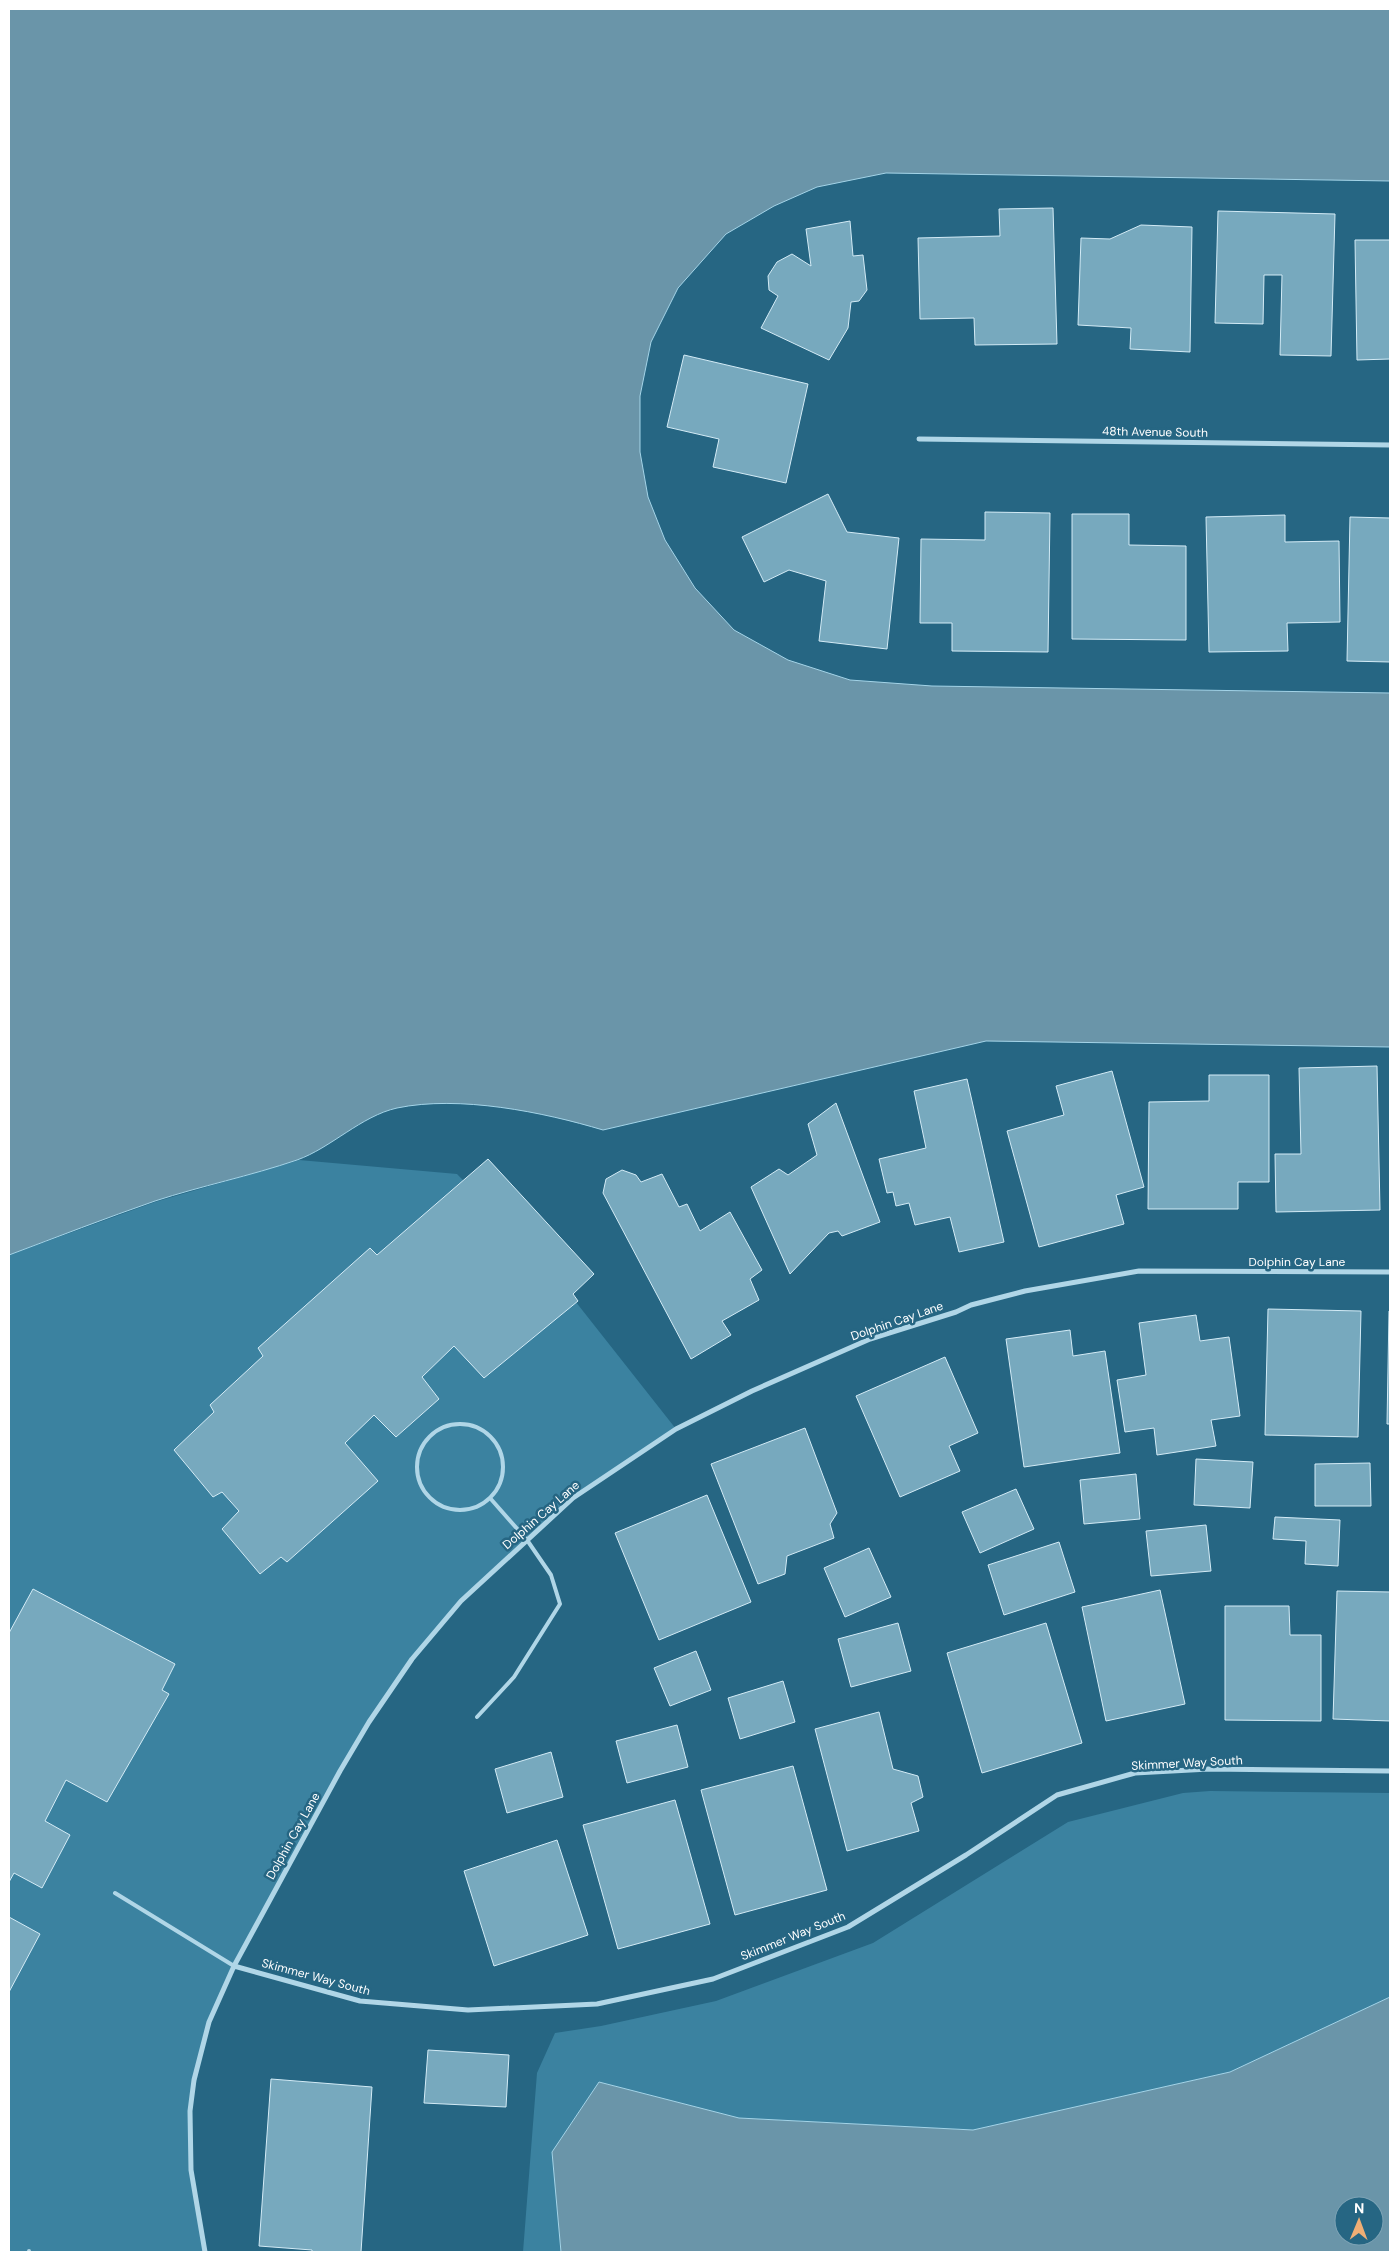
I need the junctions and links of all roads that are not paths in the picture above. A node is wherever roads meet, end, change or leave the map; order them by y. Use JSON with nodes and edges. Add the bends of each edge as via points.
{"nodes":[{"id":1,"x":919,"y":439,"type":"dead end"},
{"id":2,"x":1390,"y":445,"type":"edge"},
{"id":3,"x":1390,"y":1272,"type":"edge"},
{"id":4,"x":490,"y":1498,"type":"junction"},
{"id":5,"x":527,"y":1540,"type":"junction"},
{"id":6,"x":477,"y":1717,"type":"dead end"},
{"id":7,"x":1390,"y":1771,"type":"edge"},
{"id":8,"x":116,"y":1893,"type":"dead end"},
{"id":9,"x":234,"y":1966,"type":"junction"},
{"id":10,"x":206,"y":2252,"type":"edge"}],
"edges":[{"from":1,"to":2,"type":"street","name":"48th Avenue South"},
{"from":3,"to":5,"type":"street","name":"Dolphin Cay Lane","via":[[1139,1271],[1025,1291],[971,1305],[870,1339],[676,1429],[573,1498]]},
{"from":4,"to":4,"type":"lane","via":[[498,1487],[503,1461],[490,1436],[466,1424],[439,1429],[428,1438],[420,1450],[418,1479],[435,1502],[463,1509],[477,1506]]},
{"from":4,"to":5,"type":"lane"},
{"from":5,"to":6,"type":"lane","via":[[552,1575],[560,1604],[514,1677]]},
{"from":5,"to":9,"type":"street","name":"Dolphin Cay Lane","via":[[461,1601],[412,1659],[374,1714]]},
{"from":7,"to":9,"type":"street","name":"Skimmer Way South","via":[[1209,1769],[1135,1773],[1057,1795],[848,1927],[713,1979],[597,2004],[468,2010],[360,2001]]},
{"from":8,"to":9,"type":"lane"},
{"from":9,"to":10,"type":"street","name":"Dolphin Cay Lane","via":[[209,2022],[194,2080],[190,2111],[191,2170]]}]}
